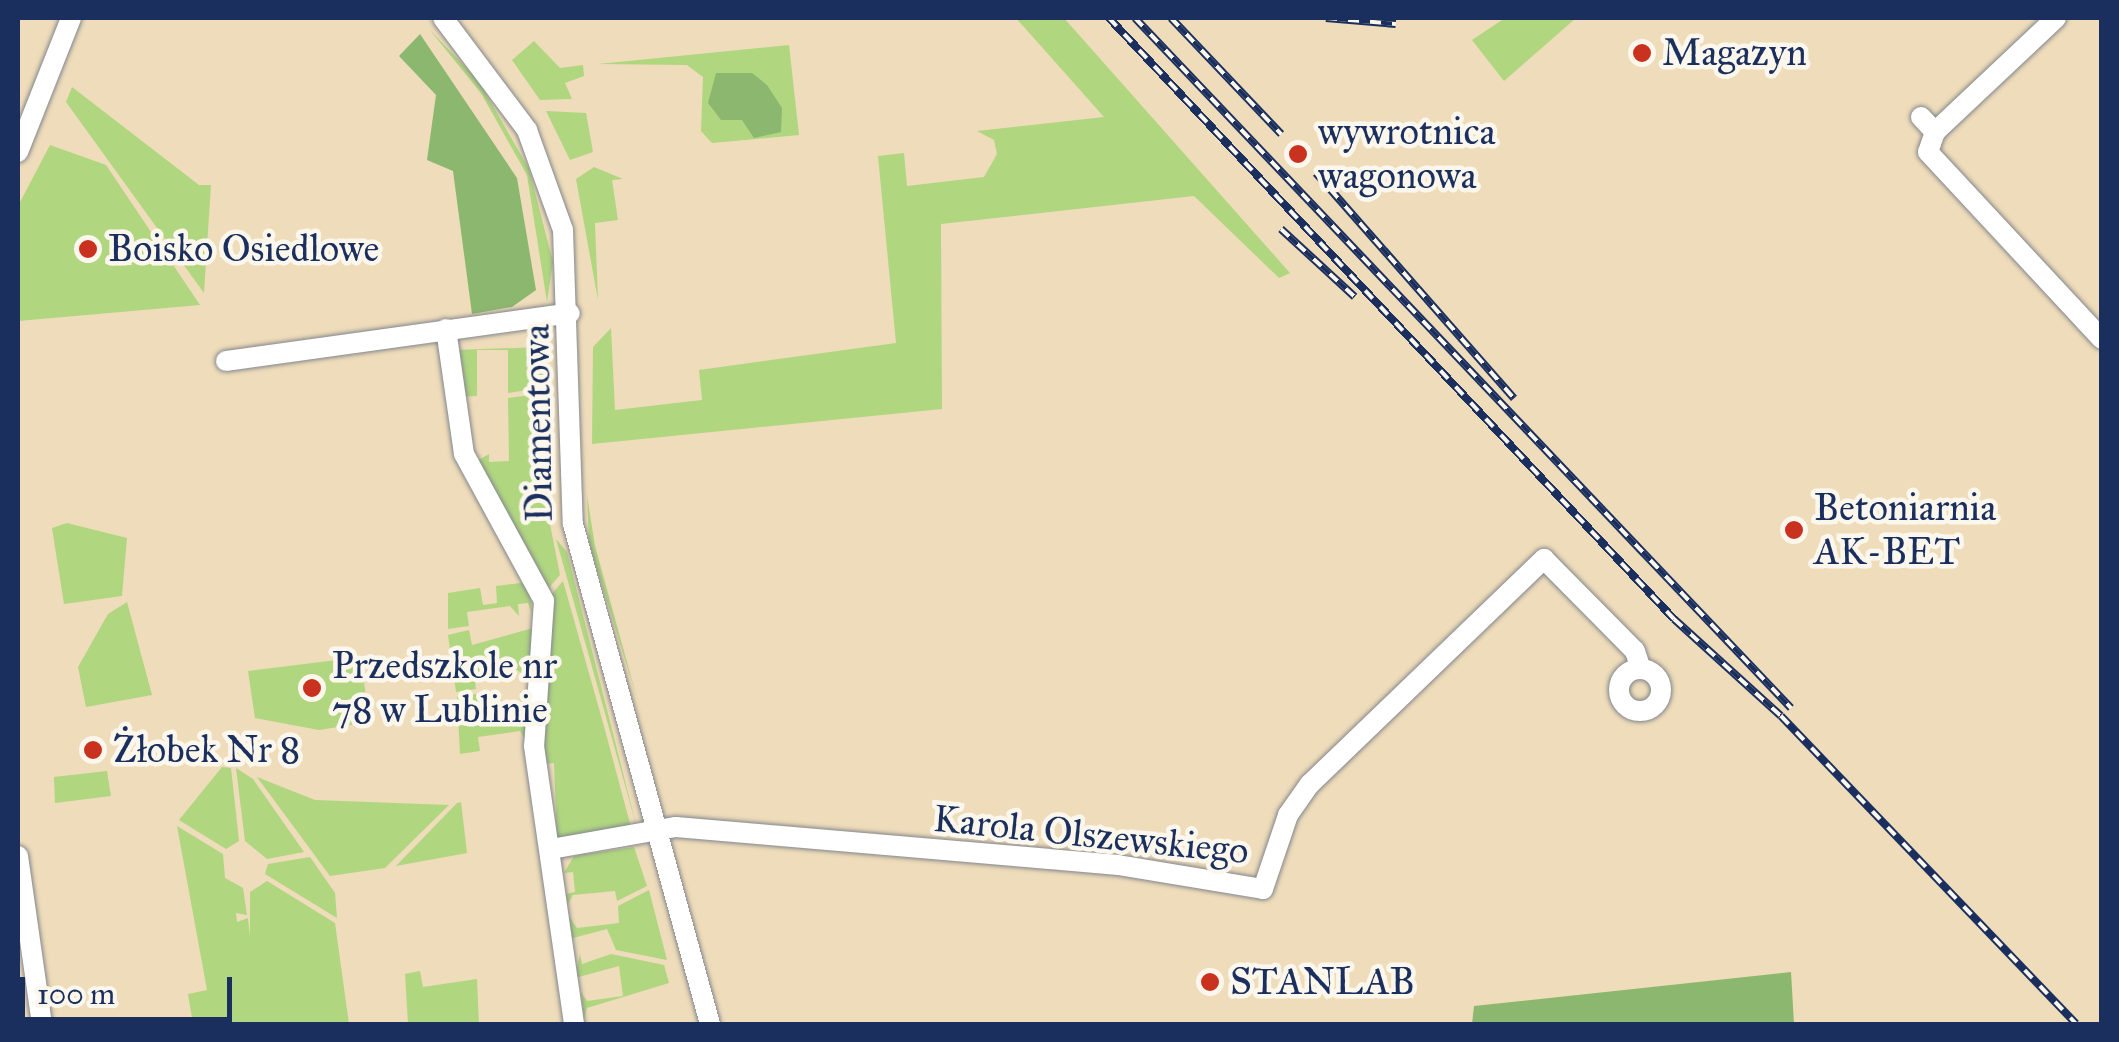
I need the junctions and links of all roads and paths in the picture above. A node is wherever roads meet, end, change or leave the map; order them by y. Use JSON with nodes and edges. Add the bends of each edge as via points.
{"nodes":[{"id":1,"x":71,"y":18,"type":"edge"},
{"id":2,"x":443,"y":18,"type":"edge"},
{"id":3,"x":2056,"y":18,"type":"edge"},
{"id":4,"x":18,"y":152,"type":"edge"},
{"id":5,"x":570,"y":313,"type":"junction"},
{"id":6,"x":446,"y":329,"type":"junction"},
{"id":7,"x":2102,"y":340,"type":"edge"},
{"id":8,"x":226,"y":361,"type":"dead end"},
{"id":9,"x":1641,"y":669,"type":"dead end"},
{"id":10,"x":656,"y":832,"type":"junction"},
{"id":11,"x":552,"y":848,"type":"junction"},
{"id":12,"x":18,"y":856,"type":"edge"},
{"id":13,"x":42,"y":1024,"type":"edge"},
{"id":14,"x":574,"y":1024,"type":"edge"},
{"id":15,"x":710,"y":1024,"type":"edge"}],
"edges":[{"from":1,"to":4,"type":"street"},
{"from":2,"to":5,"type":"street","name":"Diamentowa","via":[[534,146],[563,230]]},
{"from":3,"to":7,"type":"street","via":[[1928,124],[1928,152]]},
{"from":5,"to":6,"type":"street"},
{"from":5,"to":10,"type":"street","name":"Diamentowa","via":[[572,524]]},
{"from":6,"to":8,"type":"street"},
{"from":6,"to":11,"type":"street","via":[[464,454],[544,601],[534,746]]},
{"from":9,"to":10,"type":"street","name":"Karola Olszewskiego","via":[[1635,652],[1544,560],[1299,800],[1263,888],[1118,865]]},
{"from":10,"to":11,"type":"street"},
{"from":10,"to":15,"type":"street","name":"Diamentowa"},
{"from":11,"to":14,"type":"street"},
{"from":12,"to":13,"type":"street"}]}
